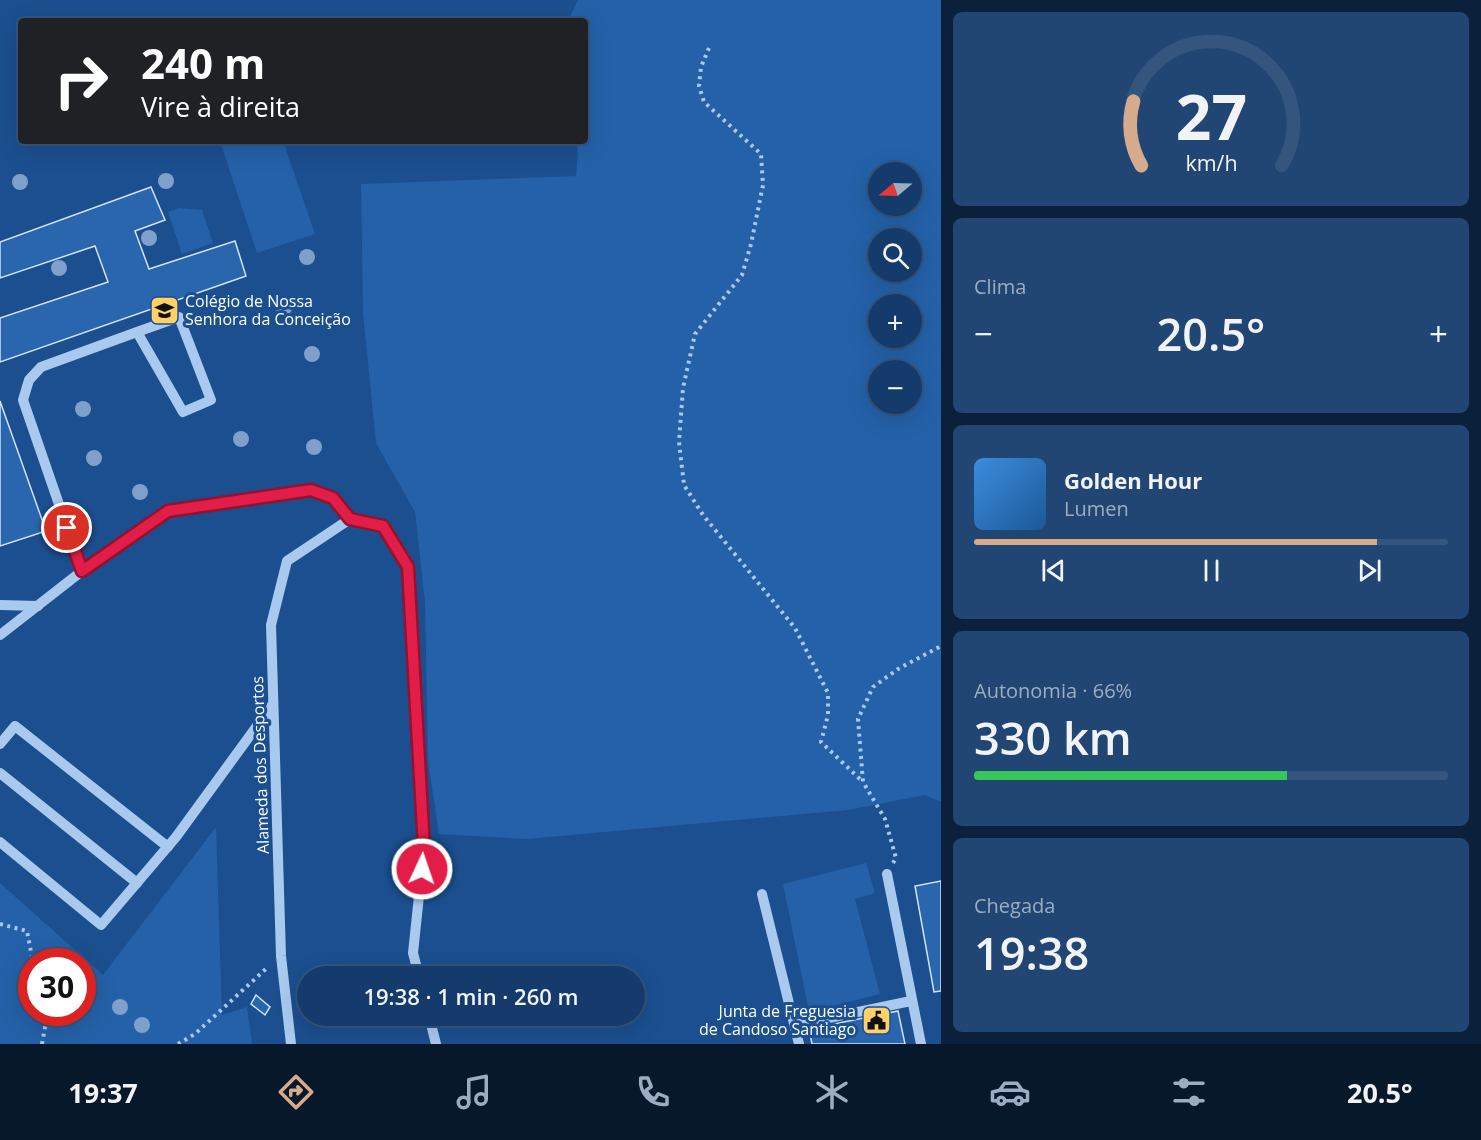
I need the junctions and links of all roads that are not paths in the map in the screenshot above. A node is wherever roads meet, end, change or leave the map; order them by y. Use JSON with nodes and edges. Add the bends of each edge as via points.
{"nodes":[{"id":1,"x":138,"y":332,"type":"junction"},
{"id":2,"x":350,"y":519,"type":"junction"},
{"id":3,"x":82,"y":571,"type":"junction"},
{"id":4,"x":0,"y":605,"type":"edge"},
{"id":5,"x":38,"y":606,"type":"junction"},
{"id":6,"x":0,"y":635,"type":"edge"},
{"id":7,"x":273,"y":704,"type":"junction"},
{"id":8,"x":0,"y":744,"type":"edge"},
{"id":9,"x":0,"y":773,"type":"edge"},
{"id":10,"x":0,"y":842,"type":"edge"},
{"id":11,"x":168,"y":847,"type":"junction"},
{"id":12,"x":887,"y":874,"type":"road end"},
{"id":13,"x":137,"y":884,"type":"junction"},
{"id":14,"x":762,"y":894,"type":"dead end"},
{"id":15,"x":416,"y":966,"type":"edge"},
{"id":16,"x":911,"y":1001,"type":"junction"},
{"id":17,"x":795,"y":1025,"type":"junction"},
{"id":18,"x":432,"y":1026,"type":"edge"},
{"id":19,"x":291,"y":1044,"type":"edge"},
{"id":20,"x":436,"y":1044,"type":"edge"},
{"id":21,"x":799,"y":1044,"type":"edge"},
{"id":22,"x":921,"y":1044,"type":"edge"}],
"edges":[{"from":1,"to":1,"type":"street","via":[[179,317],[211,400],[183,412]]},
{"from":1,"to":3,"type":"street","via":[[41,367],[29,380],[23,400]]},
{"from":2,"to":3,"type":"street","via":[[333,498],[311,490],[168,511]]},
{"from":2,"to":7,"type":"street","name":"Alameda dos Desportos","via":[[287,561],[271,625]]},
{"from":2,"to":15,"type":"street","via":[[383,526],[408,567],[424,848],[413,953]]},
{"from":3,"to":5,"type":"street"},
{"from":4,"to":5,"type":"street"},
{"from":5,"to":6,"type":"street"},
{"from":7,"to":11,"type":"street"},
{"from":7,"to":19,"type":"street","name":"Alameda dos Desportos","via":[[280,956]]},
{"from":8,"to":11,"type":"street","via":[[15,726]]},
{"from":9,"to":13,"type":"street"},
{"from":10,"to":13,"type":"street","via":[[101,925]]},
{"from":11,"to":13,"type":"street"},
{"from":12,"to":16,"type":"street"},
{"from":14,"to":17,"type":"street"},
{"from":16,"to":17,"type":"street"},
{"from":16,"to":22,"type":"street"},
{"from":17,"to":21,"type":"street"},
{"from":18,"to":20,"type":"street"}]}
